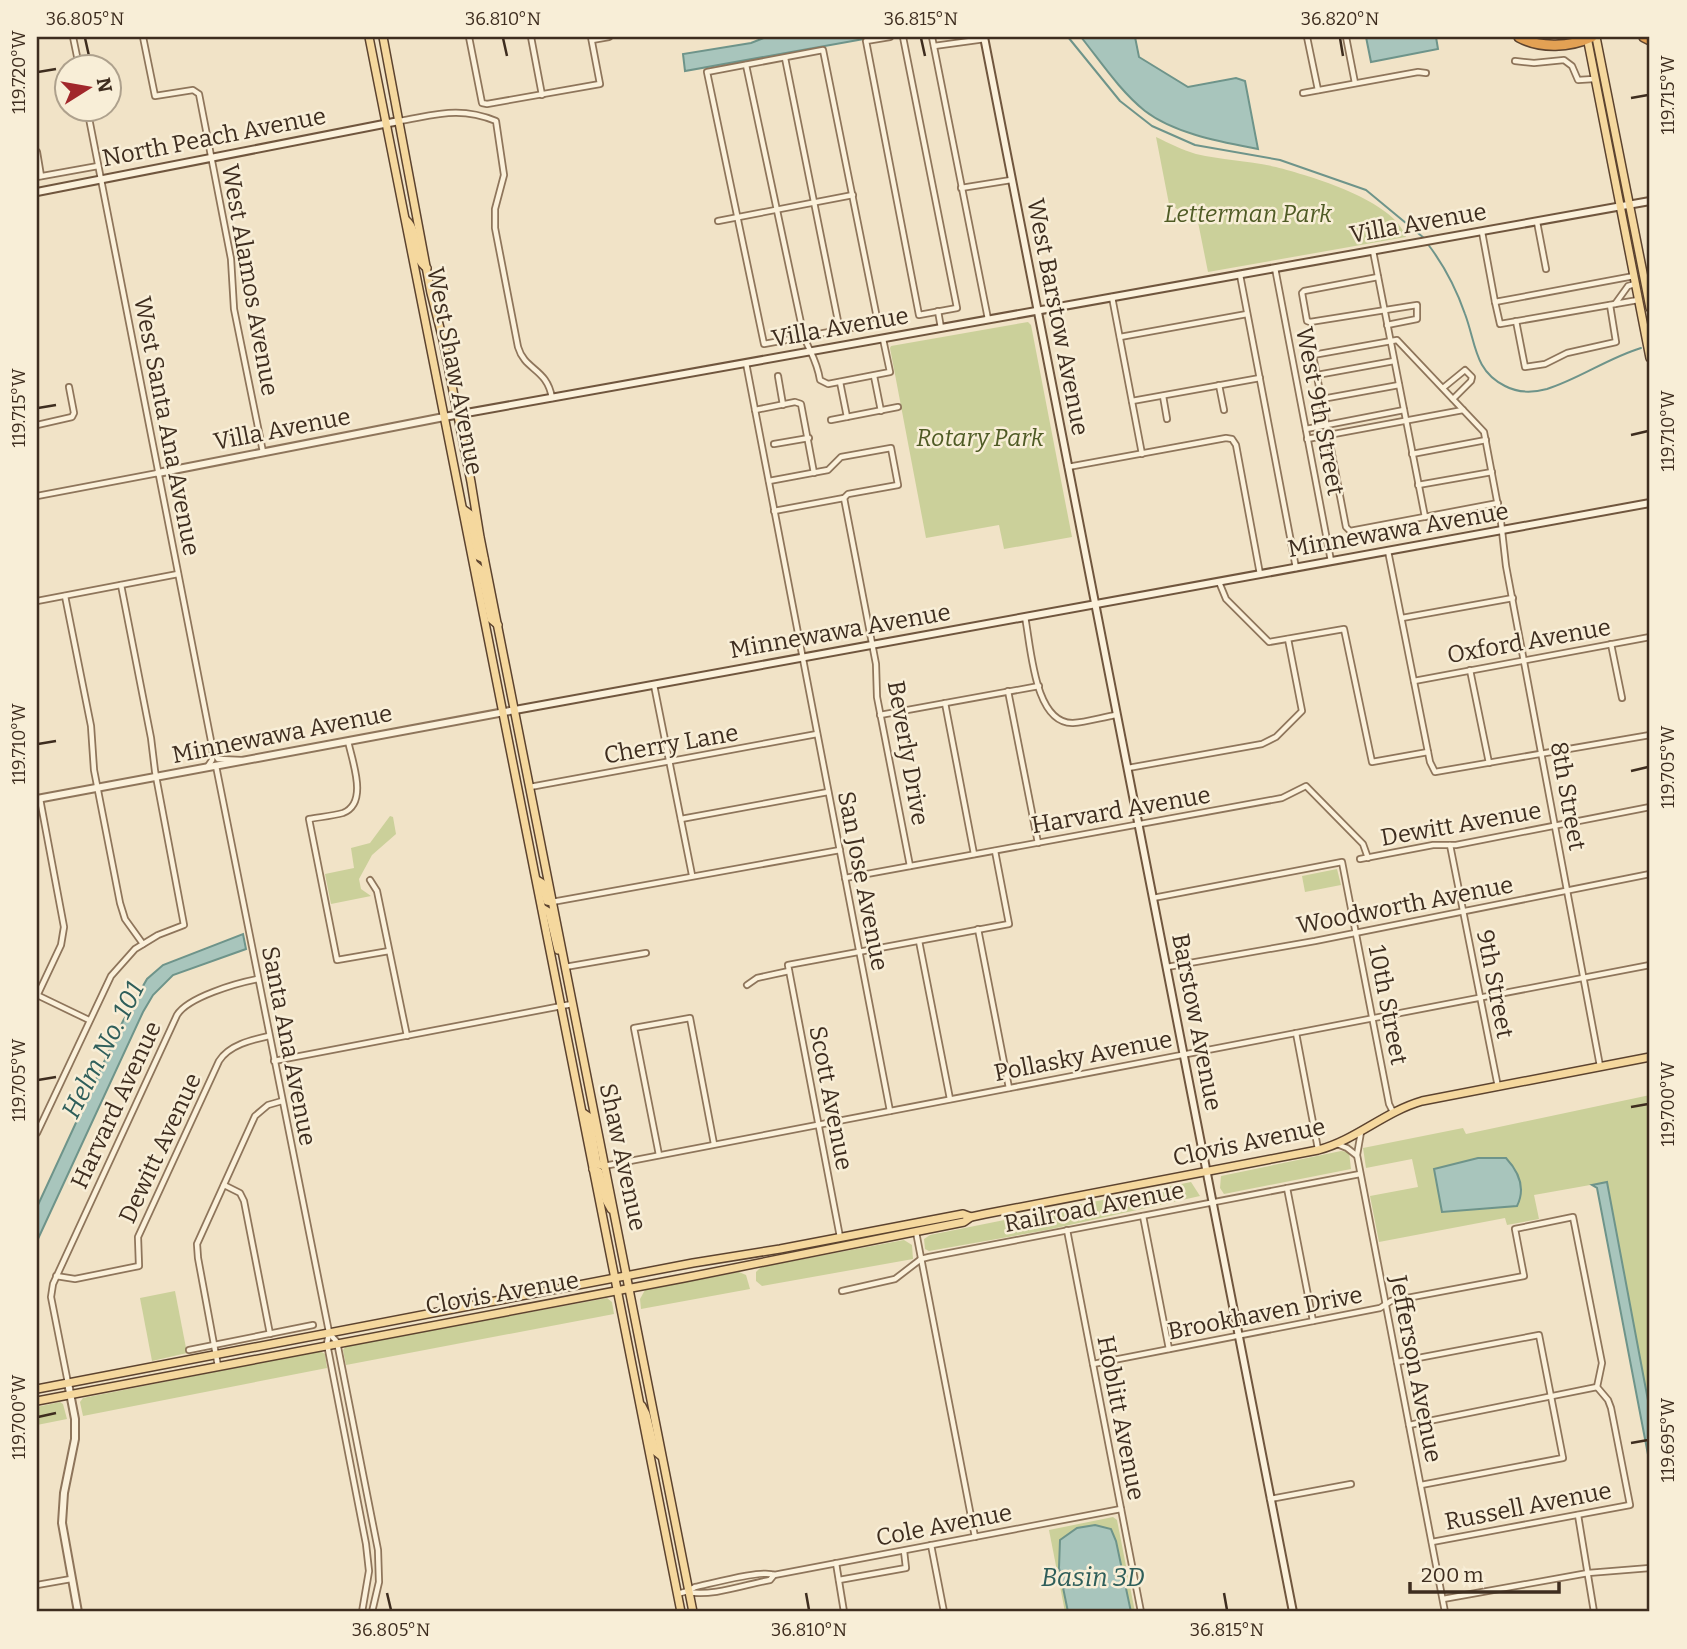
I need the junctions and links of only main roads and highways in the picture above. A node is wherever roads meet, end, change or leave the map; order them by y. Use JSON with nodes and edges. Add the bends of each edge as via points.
{"nodes":[{"id":1,"x":369,"y":37,"type":"edge"},
{"id":2,"x":383,"y":37,"type":"edge"},
{"id":3,"x":1520,"y":37,"type":"edge"},
{"id":4,"x":1590,"y":37,"type":"edge"},
{"id":5,"x":1644,"y":37,"type":"edge"},
{"id":6,"x":984,"y":38,"type":"edge"},
{"id":7,"x":1650,"y":40,"type":"edge"},
{"id":8,"x":1594,"y":79,"type":"junction"},
{"id":9,"x":399,"y":121,"type":"junction"},
{"id":10,"x":385,"y":123,"type":"junction"},
{"id":11,"x":1613,"y":124,"type":"junction"},
{"id":12,"x":37,"y":191,"type":"edge"},
{"id":13,"x":1650,"y":201,"type":"edge"},
{"id":14,"x":1629,"y":205,"type":"junction"},
{"id":15,"x":1620,"y":206,"type":"junction"},
{"id":16,"x":406,"y":220,"type":"junction"},
{"id":17,"x":427,"y":268,"type":"junction"},
{"id":18,"x":1650,"y":308,"type":"edge"},
{"id":19,"x":1038,"y":311,"type":"junction"},
{"id":20,"x":1644,"y":329,"type":"junction"},
{"id":21,"x":1650,"y":343,"type":"edge"},
{"id":22,"x":1650,"y":358,"type":"edge"},
{"id":23,"x":458,"y":415,"type":"junction"},
{"id":24,"x":444,"y":417,"type":"junction"},
{"id":25,"x":158,"y":473,"type":"road end"},
{"id":26,"x":1650,"y":503,"type":"edge"},
{"id":27,"x":463,"y":509,"type":"junction"},
{"id":28,"x":484,"y":559,"type":"junction"},
{"id":29,"x":474,"y":564,"type":"junction"},
{"id":30,"x":1094,"y":604,"type":"junction"},
{"id":31,"x":498,"y":625,"type":"junction"},
{"id":32,"x":515,"y":710,"type":"junction"},
{"id":33,"x":502,"y":712,"type":"junction"},
{"id":34,"x":38,"y":799,"type":"edge"},
{"id":35,"x":537,"y":880,"type":"junction"},
{"id":36,"x":552,"y":902,"type":"junction"},
{"id":37,"x":542,"y":908,"type":"junction"},
{"id":38,"x":565,"y":967,"type":"junction"},
{"id":39,"x":1650,"y":1058,"type":"edge"},
{"id":40,"x":583,"y":1113,"type":"junction"},
{"id":41,"x":604,"y":1166,"type":"junction"},
{"id":42,"x":593,"y":1168,"type":"junction"},
{"id":43,"x":1207,"y":1171,"type":"junction"},
{"id":44,"x":971,"y":1217,"type":"junction"},
{"id":45,"x":616,"y":1219,"type":"junction"},
{"id":46,"x":913,"y":1228,"type":"junction"},
{"id":47,"x":840,"y":1238,"type":"junction"},
{"id":48,"x":785,"y":1258,"type":"junction"},
{"id":49,"x":627,"y":1275,"type":"junction"},
{"id":50,"x":613,"y":1278,"type":"junction"},
{"id":51,"x":630,"y":1289,"type":"junction"},
{"id":52,"x":615,"y":1291,"type":"junction"},
{"id":53,"x":68,"y":1383,"type":"junction"},
{"id":54,"x":37,"y":1389,"type":"edge"},
{"id":55,"x":70,"y":1395,"type":"junction"},
{"id":56,"x":637,"y":1396,"type":"junction"},
{"id":57,"x":37,"y":1401,"type":"edge"},
{"id":58,"x":661,"y":1456,"type":"junction"},
{"id":59,"x":78,"y":1612,"type":"edge"},
{"id":60,"x":681,"y":1612,"type":"edge"},
{"id":61,"x":692,"y":1612,"type":"edge"},
{"id":62,"x":1293,"y":1612,"type":"edge"}],
"edges":[{"from":1,"to":10,"type":"main road","name":"West Shaw Avenue"},
{"from":2,"to":9,"type":"main road","name":"West Shaw Avenue"},
{"from":3,"to":4,"type":"highway","via":[[1555,46]]},
{"from":4,"to":8,"type":"main road"},
{"from":4,"to":11,"type":"main road"},
{"from":5,"to":7,"type":"highway"},
{"from":6,"to":19,"type":"main road","name":"West Barstow Avenue"},
{"from":8,"to":11,"type":"main road"},
{"from":8,"to":15,"type":"main road"},
{"from":9,"to":10,"type":"main road","name":"North Peach Avenue"},
{"from":9,"to":17,"type":"main road","name":"West Shaw Avenue"},
{"from":10,"to":12,"type":"main road","name":"North Peach Avenue"},
{"from":10,"to":16,"type":"main road","name":"West Shaw Avenue"},
{"from":11,"to":14,"type":"main road"},
{"from":13,"to":14,"type":"main road","name":"Villa Avenue"},
{"from":14,"to":15,"type":"main road","name":"Villa Avenue"},
{"from":14,"to":18,"type":"main road"},
{"from":15,"to":19,"type":"main road","name":"Villa Avenue"},
{"from":15,"to":20,"type":"main road"},
{"from":16,"to":17,"type":"main road","via":[[412,226],[420,262]]},
{"from":16,"to":24,"type":"main road","name":"West Shaw Avenue"},
{"from":17,"to":23,"type":"main road","name":"West Shaw Avenue"},
{"from":19,"to":23,"type":"main road","name":"Villa Avenue"},
{"from":19,"to":30,"type":"main road","name":"West Barstow Avenue"},
{"from":20,"to":21,"type":"main road"},
{"from":20,"to":22,"type":"main road"},
{"from":23,"to":24,"type":"main road","name":"Villa Avenue"},
{"from":23,"to":28,"type":"main road","name":"West Shaw Avenue"},
{"from":24,"to":25,"type":"main road","name":"Villa Avenue"},
{"from":24,"to":27,"type":"main road","name":"West Shaw Avenue"},
{"from":26,"to":30,"type":"main road","name":"Minnewawa Avenue"},
{"from":27,"to":28,"type":"main road","via":[[470,514],[478,556]]},
{"from":27,"to":29,"type":"main road","name":"West Shaw Avenue"},
{"from":28,"to":31,"type":"main road","name":"West Shaw Avenue"},
{"from":29,"to":31,"type":"main road","via":[[481,569],[491,619]]},
{"from":29,"to":33,"type":"main road","name":"West Shaw Avenue"},
{"from":30,"to":32,"type":"main road","name":"Minnewawa Avenue"},
{"from":30,"to":43,"type":"main road","name":"Barstow Avenue"},
{"from":31,"to":32,"type":"main road","name":"West Shaw Avenue"},
{"from":32,"to":33,"type":"main road","name":"Minnewawa Avenue"},
{"from":32,"to":36,"type":"main road","name":"Shaw Avenue"},
{"from":33,"to":34,"type":"main road","name":"Minnewawa Avenue"},
{"from":33,"to":35,"type":"main road","name":"Shaw Avenue"},
{"from":35,"to":36,"type":"main road","via":[[547,901]]},
{"from":35,"to":37,"type":"main road","name":"Shaw Avenue"},
{"from":36,"to":38,"type":"main road","name":"Shaw Avenue"},
{"from":37,"to":38,"type":"main road","via":[[549,912]]},
{"from":37,"to":40,"type":"main road","name":"Shaw Avenue"},
{"from":38,"to":41,"type":"main road","name":"Shaw Avenue"},
{"from":39,"to":43,"type":"main road","name":"Clovis Avenue","via":[[1422,1101],[1338,1144]]},
{"from":40,"to":41,"type":"main road","via":[[589,1117],[597,1164]]},
{"from":40,"to":42,"type":"main road","name":"Shaw Avenue"},
{"from":41,"to":45,"type":"main road","name":"Shaw Avenue"},
{"from":42,"to":45,"type":"main road","via":[[599,1172]]},
{"from":42,"to":50,"type":"main road","name":"Shaw Avenue"},
{"from":43,"to":44,"type":"main road","name":"Clovis Avenue"},
{"from":43,"to":62,"type":"main road","name":"Barstow Avenue"},
{"from":44,"to":46,"type":"main road","name":"Clovis Avenue","via":[[964,1222]]},
{"from":44,"to":46,"type":"main road","name":"Clovis Avenue","via":[[963,1214]]},
{"from":45,"to":49,"type":"main road","name":"Shaw Avenue"},
{"from":46,"to":47,"type":"main road","name":"Clovis Avenue"},
{"from":46,"to":48,"type":"main road","name":"Clovis Avenue"},
{"from":47,"to":48,"type":"main road"},
{"from":47,"to":49,"type":"main road","name":"Clovis Avenue"},
{"from":48,"to":51,"type":"main road","name":"Clovis Avenue"},
{"from":49,"to":50,"type":"main road","name":"Clovis Avenue"},
{"from":49,"to":51,"type":"main road","name":"Shaw Avenue"},
{"from":50,"to":52,"type":"main road","name":"Shaw Avenue"},
{"from":50,"to":53,"type":"main road","name":"Clovis Avenue"},
{"from":51,"to":52,"type":"main road","name":"Clovis Avenue"},
{"from":51,"to":58,"type":"main road","name":"Shaw Avenue"},
{"from":52,"to":55,"type":"main road","name":"Clovis Avenue"},
{"from":52,"to":56,"type":"main road","name":"Shaw Avenue"},
{"from":53,"to":54,"type":"main road","name":"Clovis Avenue"},
{"from":53,"to":55,"type":"main road"},
{"from":55,"to":57,"type":"main road","name":"Clovis Avenue"},
{"from":55,"to":59,"type":"main road","via":[[75,1439],[61,1512]]},
{"from":56,"to":58,"type":"main road","via":[[655,1451]]},
{"from":56,"to":60,"type":"main road","name":"Shaw Avenue"},
{"from":58,"to":61,"type":"main road","name":"Shaw Avenue"}]}
